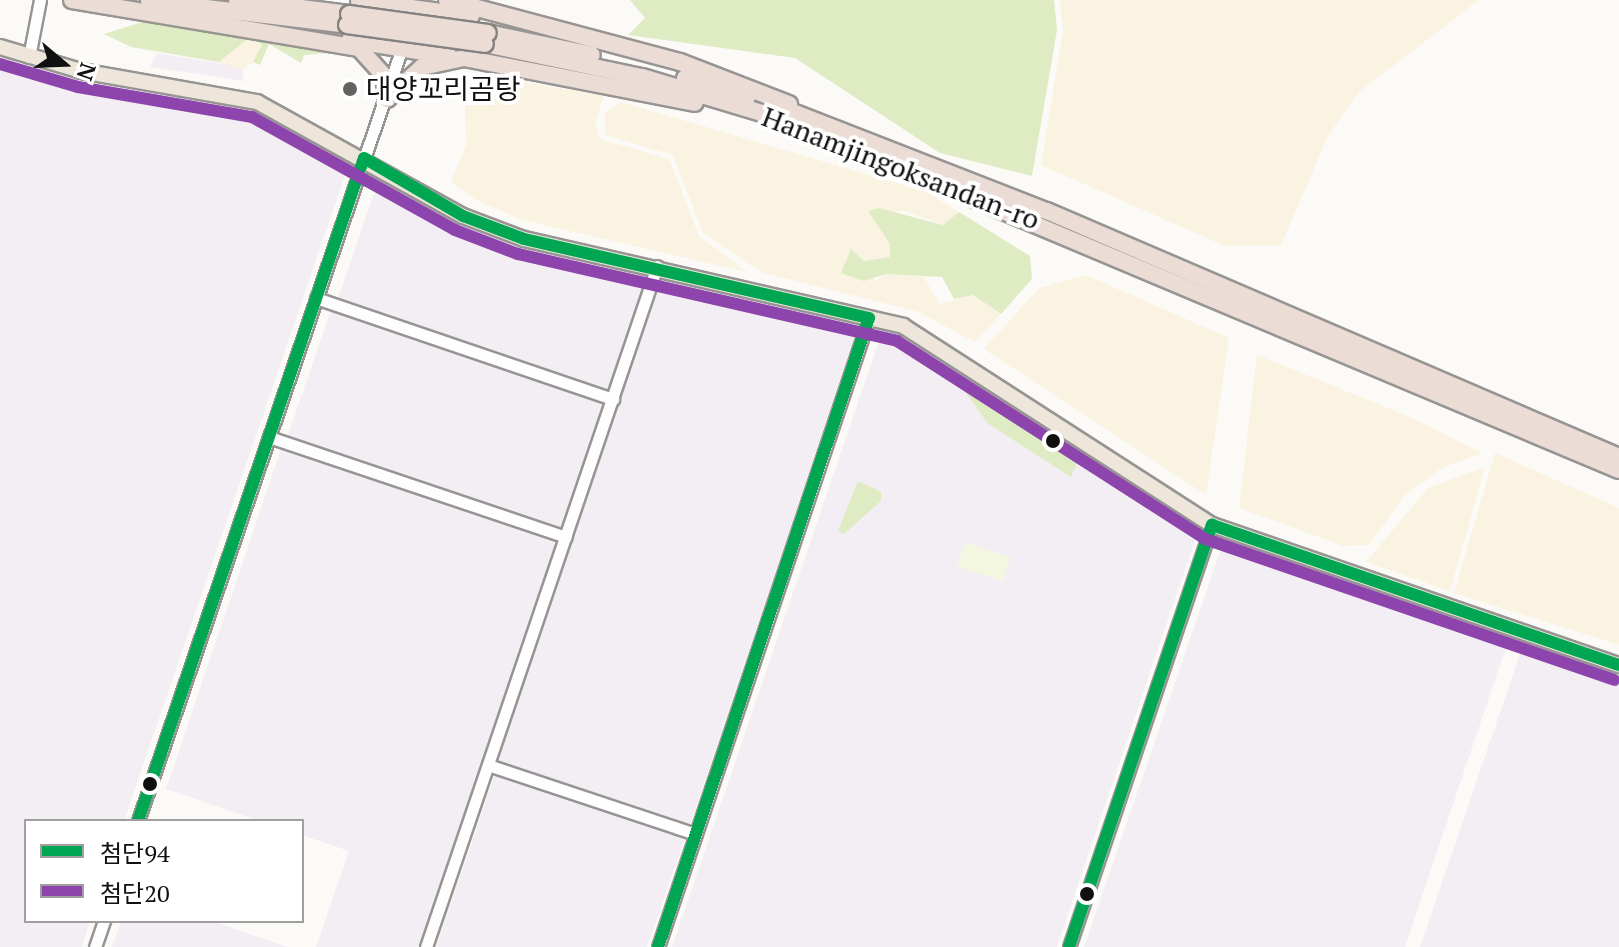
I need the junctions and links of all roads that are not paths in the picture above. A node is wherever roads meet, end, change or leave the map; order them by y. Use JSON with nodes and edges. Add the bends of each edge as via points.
{"nodes":[{"id":1,"x":40,"y":0,"type":"edge"},
{"id":2,"x":73,"y":0,"type":"edge"},
{"id":3,"x":144,"y":0,"type":"edge"},
{"id":4,"x":237,"y":0,"type":"edge"},
{"id":5,"x":447,"y":0,"type":"edge"},
{"id":6,"x":416,"y":6,"type":"edge"},
{"id":7,"x":357,"y":8,"type":"edge"},
{"id":8,"x":487,"y":31,"type":"junction"},
{"id":9,"x":332,"y":40,"type":"junction"},
{"id":10,"x":0,"y":47,"type":"edge"},
{"id":11,"x":401,"y":49,"type":"junction"},
{"id":12,"x":29,"y":57,"type":"junction"},
{"id":13,"x":464,"y":58,"type":"junction"},
{"id":14,"x":387,"y":99,"type":"junction"},
{"id":15,"x":826,"y":129,"type":"junction"},
{"id":16,"x":364,"y":158,"type":"junction"},
{"id":17,"x":657,"y":266,"type":"junction"},
{"id":18,"x":316,"y":298,"type":"junction"},
{"id":19,"x":869,"y":318,"type":"junction"},
{"id":20,"x":613,"y":399,"type":"junction"},
{"id":21,"x":269,"y":437,"type":"junction"},
{"id":22,"x":1563,"y":440,"type":"junction"},
{"id":23,"x":1619,"y":454,"type":"edge"},
{"id":24,"x":1619,"y":470,"type":"edge"},
{"id":25,"x":1619,"y":476,"type":"edge"},
{"id":26,"x":1212,"y":525,"type":"junction"},
{"id":27,"x":566,"y":537,"type":"junction"},
{"id":28,"x":1619,"y":665,"type":"edge"},
{"id":29,"x":488,"y":765,"type":"junction"},
{"id":30,"x":139,"y":819,"type":"edge"},
{"id":31,"x":696,"y":834,"type":"junction"},
{"id":32,"x":103,"y":923,"type":"edge"},
{"id":33,"x":95,"y":947,"type":"edge"},
{"id":34,"x":426,"y":947,"type":"edge"},
{"id":35,"x":658,"y":947,"type":"edge"},
{"id":36,"x":1069,"y":947,"type":"edge"}],
"edges":[{"from":1,"to":12,"type":"street"},
{"from":2,"to":9,"type":"highway"},
{"from":3,"to":7,"type":"highway","name":"Hanamjingoksandan-ro"},
{"from":4,"to":7,"type":"highway","name":"Hanamjingoksandan-ro"},
{"from":5,"to":8,"type":"highway"},
{"from":6,"to":7,"type":"highway"},
{"from":6,"to":8,"type":"highway"},
{"from":6,"to":11,"type":"street"},
{"from":7,"to":8,"type":"highway","name":"Hanamjingoksandan-ro","bridge":true},
{"from":8,"to":15,"type":"highway","name":"Hanamjingoksandan-ro"},
{"from":9,"to":11,"type":"highway"},
{"from":9,"to":14,"type":"highway","via":[[376,63]]},
{"from":10,"to":12,"type":"main road"},
{"from":11,"to":13,"type":"highway"},
{"from":11,"to":14,"type":"street"},
{"from":12,"to":16,"type":"main road","via":[[257,102]]},
{"from":13,"to":14,"type":"highway","via":[[422,67]]},
{"from":13,"to":15,"type":"highway"},
{"from":14,"to":16,"type":"street"},
{"from":15,"to":22,"type":"highway","name":"Hanamjingoksandan-ro"},
{"from":16,"to":17,"type":"main road","via":[[491,228]]},
{"from":16,"to":18,"type":"street"},
{"from":17,"to":19,"type":"main road"},
{"from":17,"to":20,"type":"street"},
{"from":18,"to":20,"type":"street"},
{"from":18,"to":21,"type":"street"},
{"from":19,"to":26,"type":"main road","via":[[927,337]]},
{"from":19,"to":31,"type":"street"},
{"from":20,"to":27,"type":"street"},
{"from":21,"to":27,"type":"street"},
{"from":21,"to":30,"type":"street"},
{"from":22,"to":23,"type":"highway"},
{"from":22,"to":24,"type":"highway","name":"Hanamjingoksandan-ro"},
{"from":22,"to":25,"type":"highway"},
{"from":26,"to":28,"type":"main road"},
{"from":26,"to":36,"type":"street"},
{"from":27,"to":29,"type":"street"},
{"from":29,"to":31,"type":"street"},
{"from":29,"to":34,"type":"street"},
{"from":31,"to":35,"type":"street"},
{"from":32,"to":33,"type":"street"}]}
